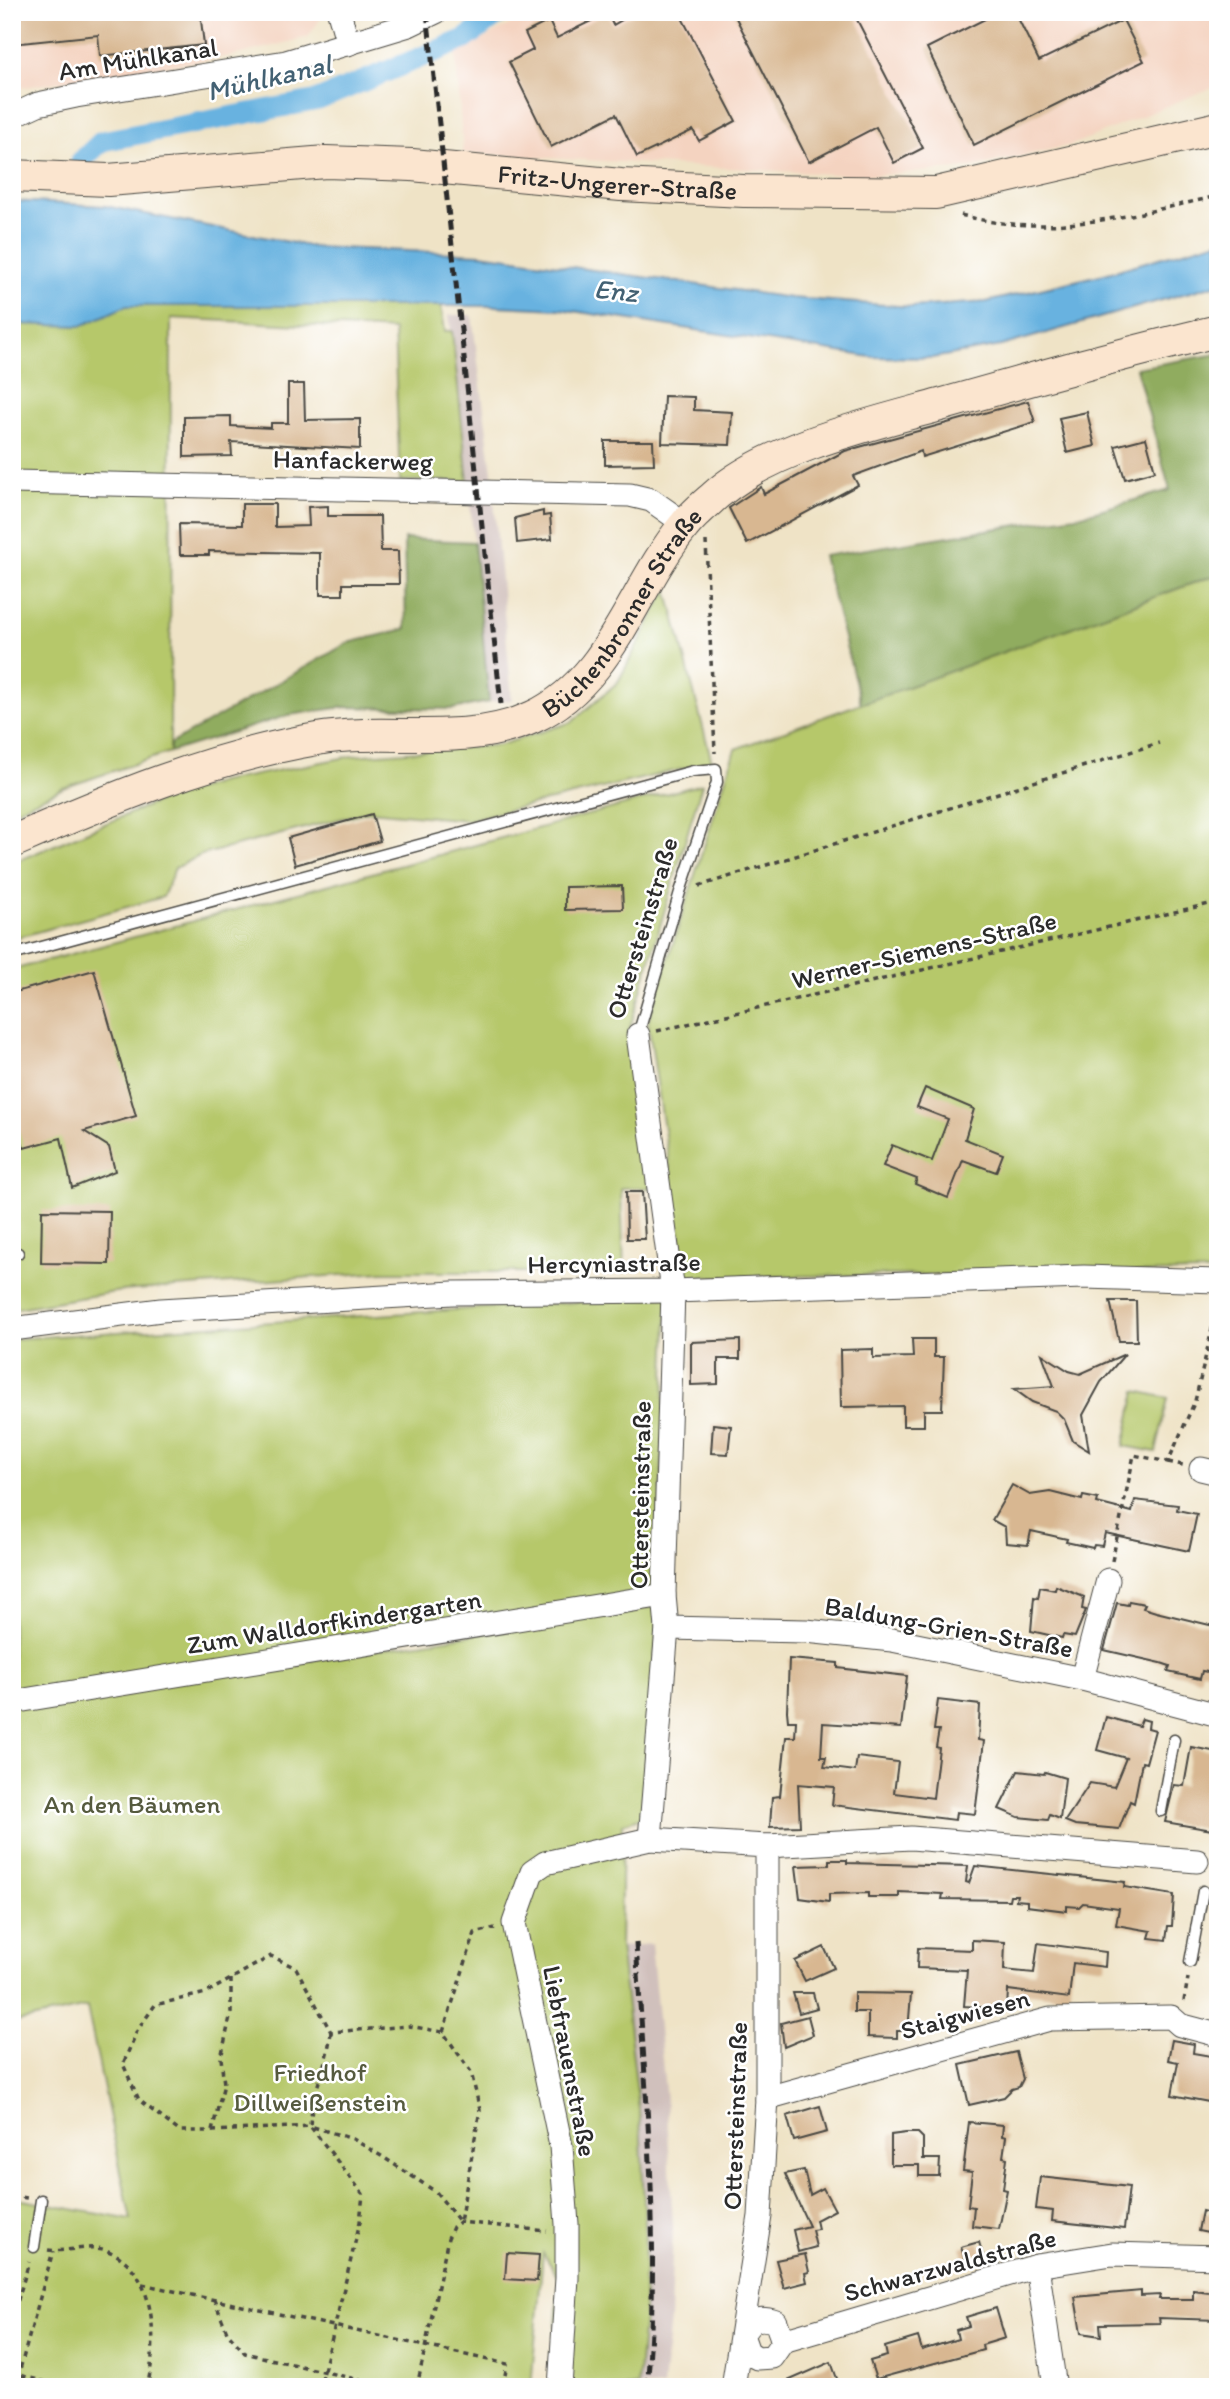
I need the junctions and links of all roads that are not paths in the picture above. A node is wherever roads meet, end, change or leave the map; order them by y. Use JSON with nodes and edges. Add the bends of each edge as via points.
{"nodes":[{"id":1,"x":339,"y":12,"type":"edge"},
{"id":2,"x":436,"y":12,"type":"edge"},
{"id":3,"x":348,"y":44,"type":"junction"},
{"id":4,"x":12,"y":116,"type":"edge"},
{"id":5,"x":1218,"y":128,"type":"edge"},
{"id":6,"x":12,"y":176,"type":"edge"},
{"id":7,"x":1218,"y":331,"type":"edge"},
{"id":8,"x":12,"y":482,"type":"edge"},
{"id":9,"x":696,"y":529,"type":"junction"},
{"id":10,"x":12,"y":842,"type":"edge"},
{"id":11,"x":12,"y":955,"type":"edge"},
{"id":12,"x":638,"y":1035,"type":"joint"},
{"id":13,"x":1218,"y":1281,"type":"edge"},
{"id":14,"x":673,"y":1291,"type":"junction"},
{"id":15,"x":12,"y":1329,"type":"edge"},
{"id":16,"x":1108,"y":1580,"type":"road end"},
{"id":17,"x":664,"y":1595,"type":"junction"},
{"id":18,"x":667,"y":1628,"type":"junction"},
{"id":19,"x":1082,"y":1679,"type":"junction"},
{"id":20,"x":12,"y":1702,"type":"edge"},
{"id":21,"x":1218,"y":1715,"type":"edge"},
{"id":22,"x":1174,"y":1740,"type":"dead end"},
{"id":23,"x":1161,"y":1811,"type":"dead end"},
{"id":24,"x":650,"y":1839,"type":"junction"},
{"id":25,"x":767,"y":1846,"type":"junction"},
{"id":26,"x":1197,"y":1861,"type":"dead end"},
{"id":27,"x":1203,"y":1891,"type":"dead end"},
{"id":28,"x":1190,"y":1962,"type":"road end"},
{"id":29,"x":1218,"y":2035,"type":"edge"},
{"id":30,"x":767,"y":2098,"type":"junction"},
{"id":31,"x":41,"y":2200,"type":"dead end"},
{"id":32,"x":34,"y":2247,"type":"road end"},
{"id":33,"x":1218,"y":2257,"type":"edge"},
{"id":34,"x":1037,"y":2266,"type":"junction"},
{"id":35,"x":742,"y":2335,"type":"junction"},
{"id":36,"x":560,"y":2387,"type":"edge"},
{"id":37,"x":733,"y":2387,"type":"edge"},
{"id":38,"x":1055,"y":2387,"type":"edge"}],
"edges":[{"from":1,"to":3,"type":"street"},
{"from":2,"to":3,"type":"street","name":"Am Mühlkanal"},
{"from":3,"to":4,"type":"street","name":"Am Mühlkanal","via":[[286,62],[38,104]]},
{"from":5,"to":6,"type":"main road","name":"Fritz-Ungerer-Straße","via":[[936,193],[621,185],[412,165],[326,162],[108,180]]},
{"from":7,"to":9,"type":"main road","name":"Büchenbronner Straße","via":[[1047,374],[832,437],[775,459],[722,490]]},
{"from":8,"to":9,"type":"street","name":"Hanfackerweg","via":[[630,495],[651,500]]},
{"from":9,"to":10,"type":"main road","name":"Büchenbronner Straße","via":[[590,673],[568,696],[530,719],[470,733],[320,738],[273,748],[129,793]]},
{"from":11,"to":12,"type":"lane","name":"Ottersteinstraße","via":[[693,771],[716,769],[717,782]]},
{"from":12,"to":14,"type":"street","name":"Ottersteinstraße"},
{"from":13,"to":14,"type":"street","name":"Hercyniastraße","via":[[1084,1276]]},
{"from":14,"to":15,"type":"street","name":"Hercyniastraße","via":[[453,1293],[161,1310]]},
{"from":14,"to":17,"type":"street","name":"Ottersteinstraße"},
{"from":16,"to":19,"type":"street"},
{"from":17,"to":18,"type":"street","name":"Ottersteinstraße"},
{"from":17,"to":20,"type":"street","name":"Zum Walldorfkindergarten"},
{"from":18,"to":19,"type":"street","name":"Baldung-Grien-Straße","via":[[806,1631],[892,1640]]},
{"from":18,"to":24,"type":"street","name":"Ottersteinstraße"},
{"from":19,"to":21,"type":"street","name":"Baldung-Grien-Straße"},
{"from":22,"to":23,"type":"lane"},
{"from":24,"to":25,"type":"street"},
{"from":24,"to":36,"type":"street","name":"Liebfrauenstraße","via":[[545,1863],[532,1872],[514,1923],[561,2146],[568,2278]]},
{"from":25,"to":26,"type":"street","via":[[911,1838]]},
{"from":25,"to":30,"type":"street","name":"Ottersteinstraße"},
{"from":27,"to":28,"type":"lane"},
{"from":29,"to":30,"type":"street","name":"Staigwiesen","via":[[1182,2014],[1050,2019]]},
{"from":30,"to":35,"type":"street","name":"Ottersteinstraße","via":[[760,2216]]},
{"from":31,"to":32,"type":"lane"},
{"from":33,"to":34,"type":"street","name":"Schwarzwaldstraße","via":[[1112,2254]]},
{"from":34,"to":35,"type":"street","name":"Schwarzwaldstraße","via":[[783,2341],[772,2357],[757,2358],[748,2352]]},
{"from":34,"to":38,"type":"street"},
{"from":35,"to":37,"type":"street","name":"Ottersteinstraße"}]}
